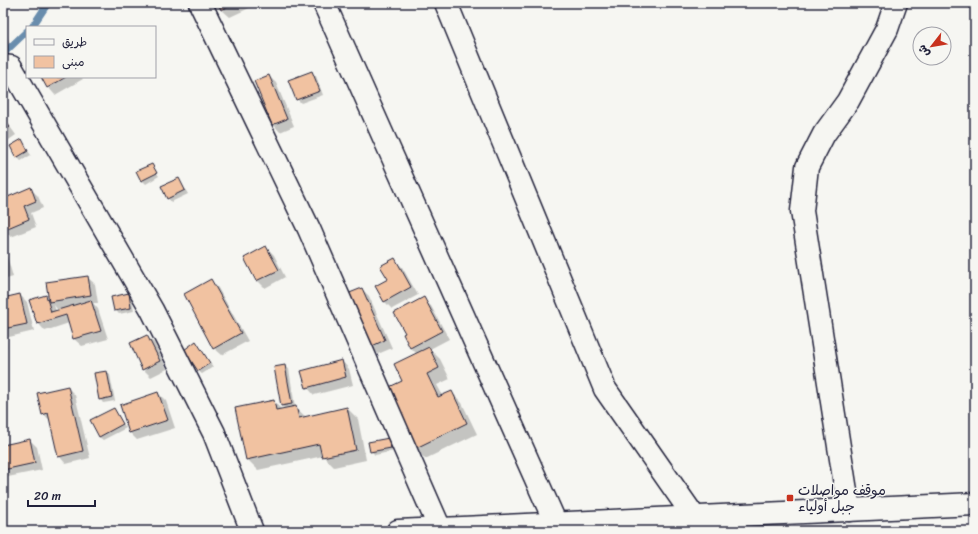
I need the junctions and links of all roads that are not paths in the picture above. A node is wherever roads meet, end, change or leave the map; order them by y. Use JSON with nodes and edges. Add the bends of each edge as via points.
{"nodes":[{"id":1,"x":200,"y":3,"type":"edge"},
{"id":2,"x":324,"y":3,"type":"edge"},
{"id":3,"x":446,"y":3,"type":"edge"},
{"id":4,"x":896,"y":3,"type":"edge"},
{"id":5,"x":3,"y":66,"type":"edge"},
{"id":6,"x":975,"y":504,"type":"edge"},
{"id":7,"x":849,"y":510,"type":"junction"},
{"id":8,"x":556,"y":524,"type":"junction"},
{"id":9,"x":698,"y":524,"type":"edge"},
{"id":10,"x":440,"y":529,"type":"junction"},
{"id":11,"x":504,"y":529,"type":"edge"},
{"id":12,"x":252,"y":531,"type":"edge"},
{"id":13,"x":398,"y":531,"type":"edge"}],
"edges":[{"from":1,"to":10,"type":"street","via":[[309,229]]},
{"from":2,"to":8,"type":"street"},
{"from":3,"to":9,"type":"street","via":[[605,389]]},
{"from":4,"to":7,"type":"street","via":[[887,29],[848,101],[824,134],[807,166],[802,211]]},
{"from":5,"to":12,"type":"street","via":[[11,67],[152,310],[214,433]]},
{"from":6,"to":7,"type":"street"},
{"from":7,"to":9,"type":"street"},
{"from":8,"to":9,"type":"street"},
{"from":8,"to":11,"type":"street"},
{"from":10,"to":11,"type":"street"},
{"from":10,"to":13,"type":"street"}]}
